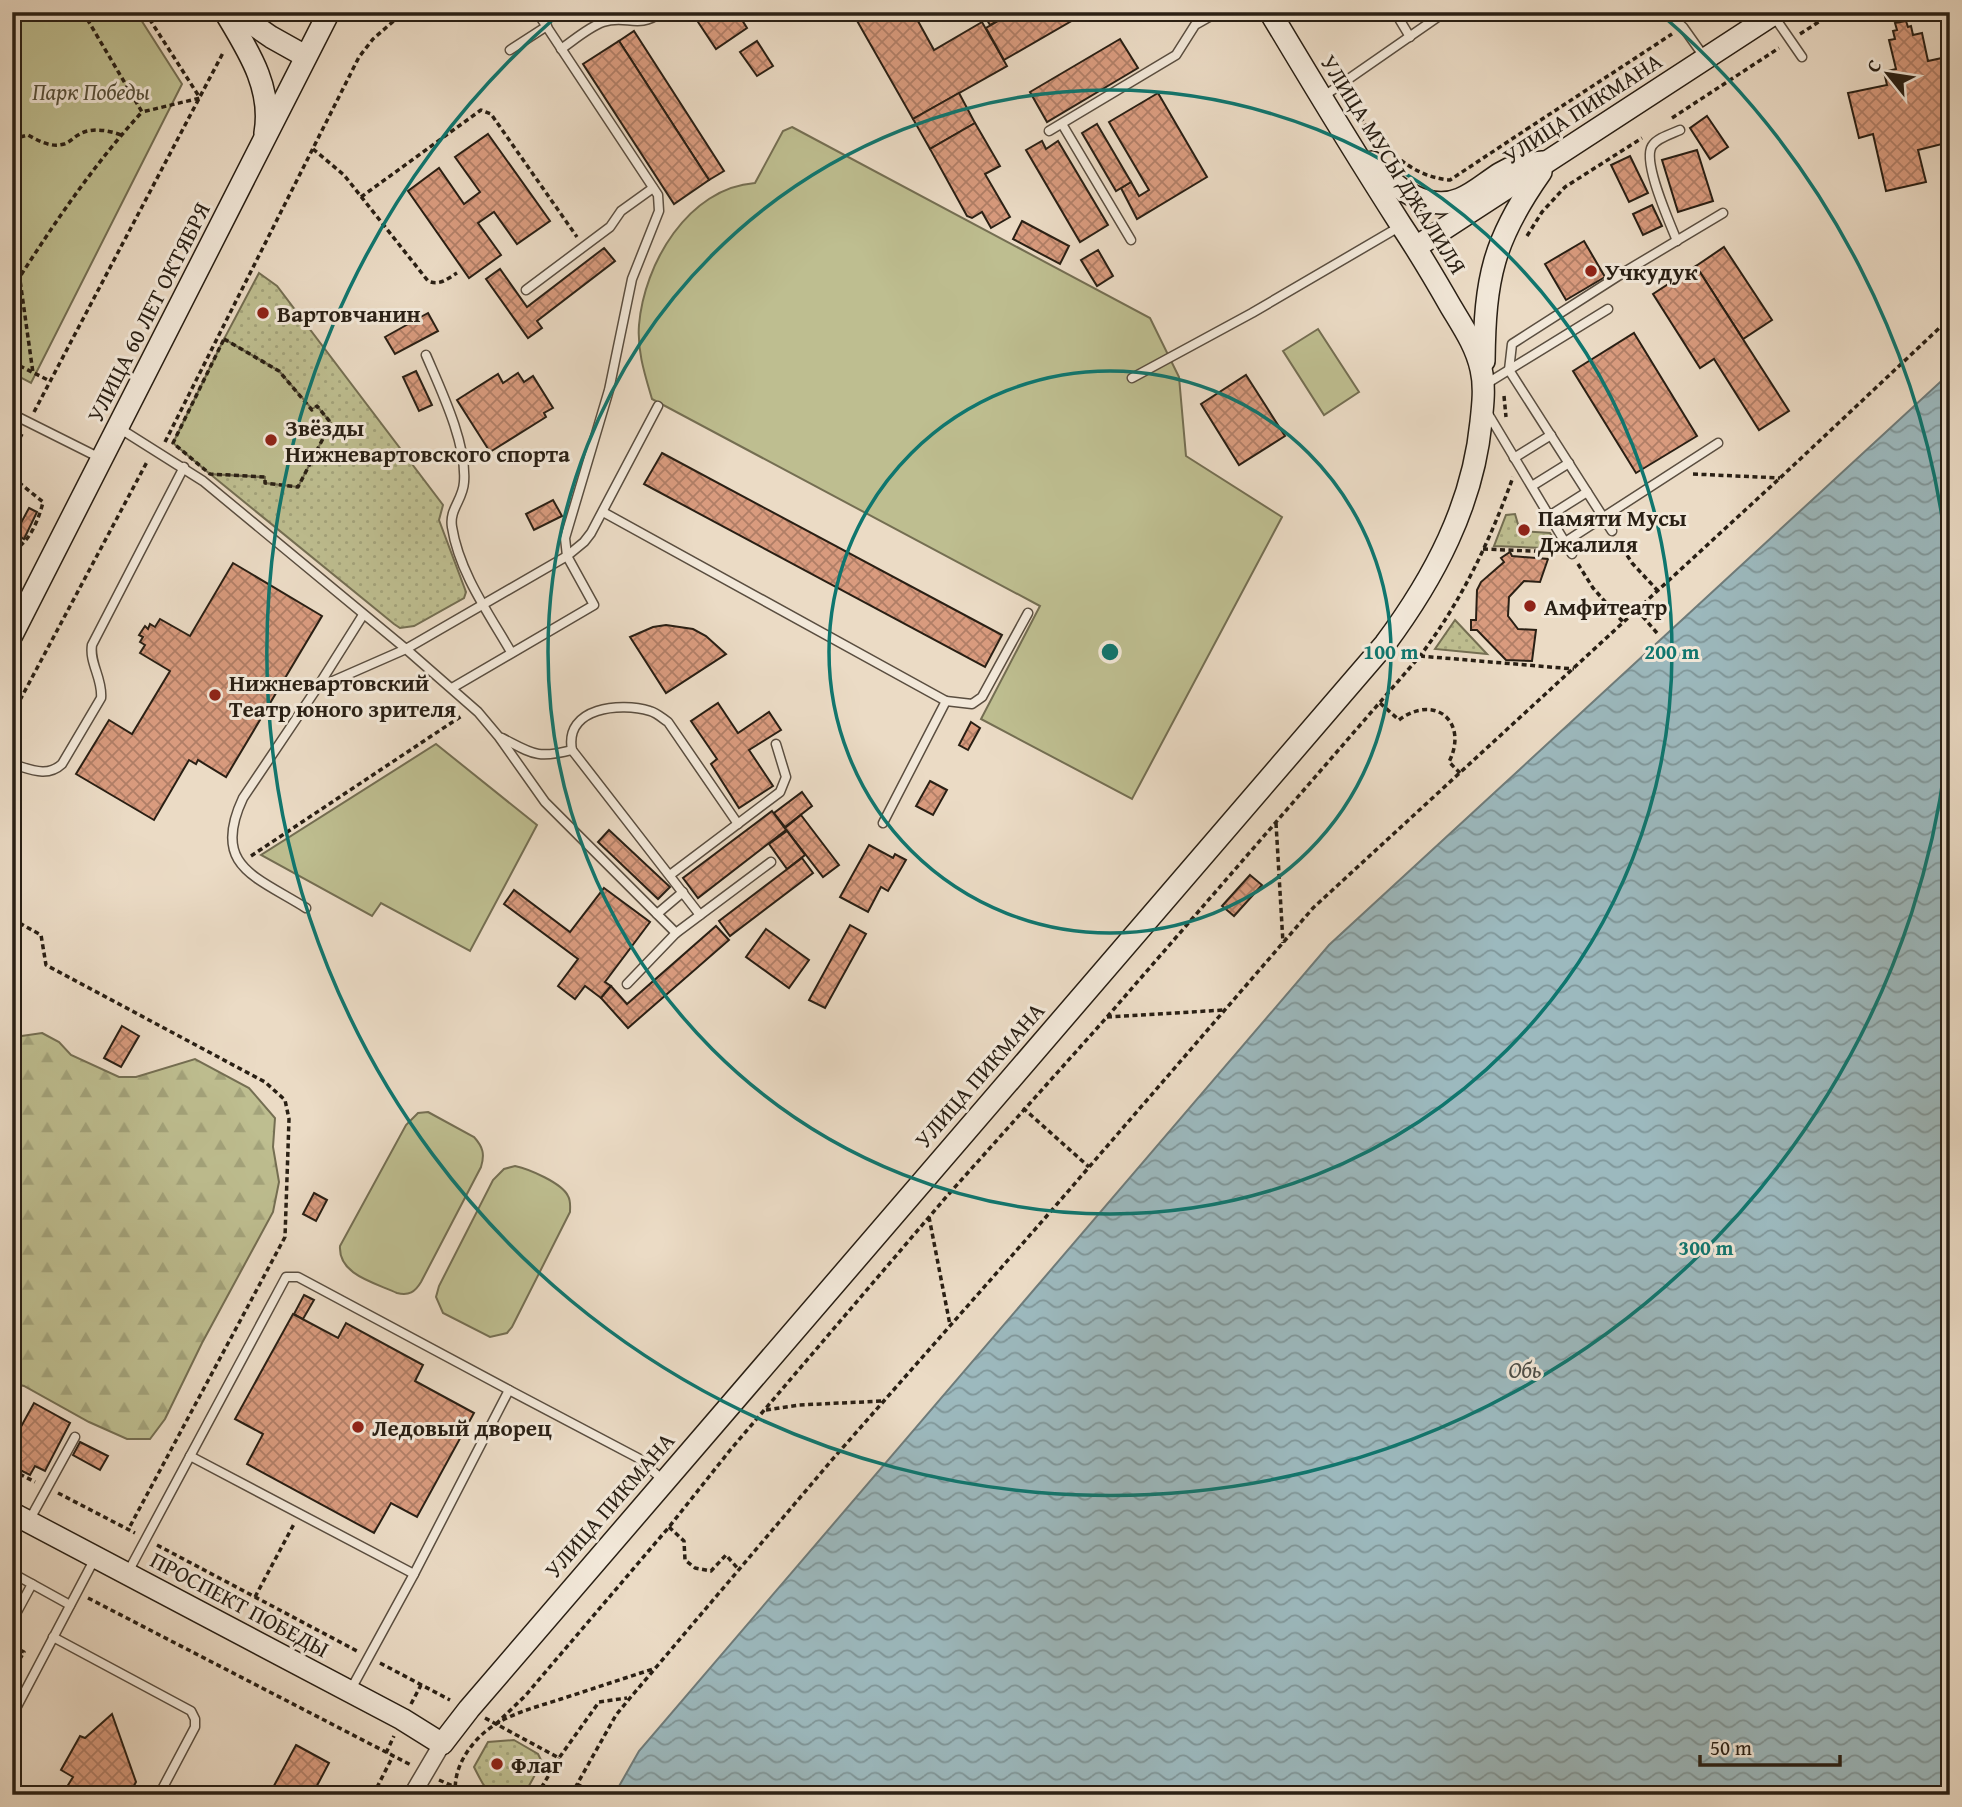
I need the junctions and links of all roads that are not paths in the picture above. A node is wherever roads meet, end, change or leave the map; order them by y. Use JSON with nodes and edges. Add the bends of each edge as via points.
{"nodes":[{"id":1,"x":225,"y":12,"type":"edge"},
{"id":2,"x":234,"y":12,"type":"edge"},
{"id":3,"x":329,"y":12,"type":"edge"},
{"id":4,"x":537,"y":12,"type":"edge"},
{"id":5,"x":662,"y":12,"type":"edge"},
{"id":6,"x":1218,"y":12,"type":"edge"},
{"id":7,"x":1270,"y":12,"type":"edge"},
{"id":8,"x":1395,"y":12,"type":"edge"},
{"id":9,"x":1445,"y":12,"type":"edge"},
{"id":10,"x":1666,"y":12,"type":"edge"},
{"id":11,"x":1775,"y":14,"type":"edge"},
{"id":12,"x":547,"y":26,"type":"junction"},
{"id":13,"x":1410,"y":37,"type":"junction"},
{"id":14,"x":561,"y":49,"type":"junction"},
{"id":15,"x":510,"y":50,"type":"dead end"},
{"id":16,"x":305,"y":55,"type":"junction"},
{"id":17,"x":1802,"y":57,"type":"dead end"},
{"id":18,"x":1705,"y":58,"type":"junction"},
{"id":19,"x":1321,"y":98,"type":"junction"},
{"id":20,"x":1062,"y":124,"type":"junction"},
{"id":21,"x":1680,"y":130,"type":"dead end"},
{"id":22,"x":1049,"y":131,"type":"dead end"},
{"id":23,"x":1343,"y":133,"type":"junction"},
{"id":24,"x":262,"y":145,"type":"junction"},
{"id":25,"x":1549,"y":162,"type":"junction"},
{"id":26,"x":653,"y":188,"type":"junction"},
{"id":27,"x":1723,"y":213,"type":"dead end"},
{"id":28,"x":1401,"y":225,"type":"junction"},
{"id":29,"x":1131,"y":240,"type":"dead end"},
{"id":30,"x":1676,"y":241,"type":"junction"},
{"id":31,"x":1416,"y":247,"type":"junction"},
{"id":32,"x":526,"y":290,"type":"dead end"},
{"id":33,"x":1608,"y":309,"type":"dead end"},
{"id":34,"x":1473,"y":344,"type":"joint"},
{"id":35,"x":426,"y":355,"type":"dead end"},
{"id":36,"x":1506,"y":372,"type":"junction"},
{"id":37,"x":1132,"y":378,"type":"dead end"},
{"id":38,"x":1483,"y":395,"type":"junction"},
{"id":39,"x":659,"y":406,"type":"dead end"},
{"id":40,"x":12,"y":414,"type":"edge"},
{"id":41,"x":119,"y":428,"type":"junction"},
{"id":42,"x":1551,"y":435,"type":"junction"},
{"id":43,"x":1718,"y":443,"type":"dead end"},
{"id":44,"x":103,"y":460,"type":"junction"},
{"id":45,"x":1516,"y":460,"type":"junction"},
{"id":46,"x":1569,"y":463,"type":"junction"},
{"id":47,"x":184,"y":467,"type":"junction"},
{"id":48,"x":1532,"y":486,"type":"junction"},
{"id":49,"x":1587,"y":492,"type":"junction"},
{"id":50,"x":603,"y":512,"type":"junction"},
{"id":51,"x":1549,"y":516,"type":"junction"},
{"id":52,"x":1604,"y":518,"type":"junction"},
{"id":53,"x":1612,"y":531,"type":"road end"},
{"id":54,"x":1565,"y":542,"type":"junction"},
{"id":55,"x":1571,"y":552,"type":"road end"},
{"id":56,"x":567,"y":556,"type":"junction"},
{"id":57,"x":483,"y":604,"type":"junction"},
{"id":58,"x":1028,"y":613,"type":"dead end"},
{"id":59,"x":363,"y":615,"type":"junction"},
{"id":60,"x":12,"y":635,"type":"edge"},
{"id":61,"x":406,"y":649,"type":"junction"},
{"id":62,"x":511,"y":652,"type":"junction"},
{"id":63,"x":317,"y":688,"type":"junction"},
{"id":64,"x":452,"y":688,"type":"junction"},
{"id":65,"x":946,"y":701,"type":"junction"},
{"id":66,"x":499,"y":737,"type":"junction"},
{"id":67,"x":776,"y":744,"type":"dead end"},
{"id":68,"x":572,"y":750,"type":"junction"},
{"id":69,"x":12,"y":764,"type":"edge"},
{"id":70,"x":883,"y":823,"type":"dead end"},
{"id":71,"x":738,"y":824,"type":"junction"},
{"id":72,"x":771,"y":862,"type":"dead end"},
{"id":73,"x":670,"y":875,"type":"junction"},
{"id":74,"x":683,"y":892,"type":"junction"},
{"id":75,"x":306,"y":908,"type":"dead end"},
{"id":76,"x":657,"y":914,"type":"junction"},
{"id":77,"x":700,"y":915,"type":"junction"},
{"id":78,"x":676,"y":933,"type":"junction"},
{"id":79,"x":627,"y":984,"type":"dead end"},
{"id":80,"x":509,"y":1390,"type":"junction"},
{"id":81,"x":75,"y":1437,"type":"dead end"},
{"id":82,"x":190,"y":1456,"type":"junction"},
{"id":83,"x":664,"y":1481,"type":"junction"},
{"id":84,"x":21,"y":1518,"type":"edge"},
{"id":85,"x":96,"y":1557,"type":"junction"},
{"id":86,"x":12,"y":1573,"type":"edge"},
{"id":87,"x":127,"y":1574,"type":"junction"},
{"id":88,"x":414,"y":1574,"type":"junction"},
{"id":89,"x":32,"y":1584,"type":"junction"},
{"id":90,"x":70,"y":1605,"type":"junction"},
{"id":91,"x":12,"y":1621,"type":"edge"},
{"id":92,"x":53,"y":1637,"type":"junction"},
{"id":93,"x":349,"y":1691,"type":"junction"},
{"id":94,"x":12,"y":1716,"type":"edge"},
{"id":95,"x":442,"y":1744,"type":"junction"},
{"id":96,"x":159,"y":1795,"type":"edge"},
{"id":97,"x":412,"y":1795,"type":"edge"}],
"edges":[{"from":1,"to":24,"type":"street","via":[[258,70],[266,108]]},
{"from":2,"to":16,"type":"street"},
{"from":3,"to":16,"type":"street","name":"УЛИЦА 60 ЛЕТ ОКТЯБРЯ"},
{"from":4,"to":12,"type":"lane"},
{"from":5,"to":14,"type":"lane","via":[[645,22],[601,22]]},
{"from":6,"to":20,"type":"lane","via":[[1195,25],[1176,55]]},
{"from":7,"to":19,"type":"street","name":"УЛИЦА МУСЫ ДЖАЛИЛЯ"},
{"from":8,"to":13,"type":"lane"},
{"from":9,"to":13,"type":"lane"},
{"from":10,"to":18,"type":"lane"},
{"from":11,"to":17,"type":"lane"},
{"from":11,"to":18,"type":"street","name":"УЛИЦА ПИКМАНА"},
{"from":12,"to":14,"type":"lane"},
{"from":12,"to":15,"type":"lane"},
{"from":13,"to":19,"type":"lane"},
{"from":14,"to":26,"type":"lane"},
{"from":16,"to":24,"type":"street","name":"УЛИЦА 60 ЛЕТ ОКТЯБРЯ"},
{"from":18,"to":25,"type":"street","name":"УЛИЦА ПИКМАНА"},
{"from":19,"to":23,"type":"street","name":"УЛИЦА МУСЫ ДЖАЛИЛЯ"},
{"from":20,"to":22,"type":"lane"},
{"from":20,"to":29,"type":"lane"},
{"from":21,"to":30,"type":"lane","via":[[1656,141],[1649,154]]},
{"from":23,"to":25,"type":"street","via":[[1388,180],[1433,203],[1460,200],[1515,166]]},
{"from":23,"to":28,"type":"street","name":"УЛИЦА МУСЫ ДЖАЛИЛЯ"},
{"from":24,"to":41,"type":"street","name":"УЛИЦА 60 ЛЕТ ОКТЯБРЯ"},
{"from":25,"to":31,"type":"street","name":"УЛИЦА ПИКМАНА"},
{"from":25,"to":38,"type":"street","via":[[1515,212],[1493,262],[1485,309]]},
{"from":26,"to":32,"type":"lane"},
{"from":26,"to":56,"type":"lane","via":[[659,211],[632,279],[609,390],[568,527]]},
{"from":27,"to":30,"type":"lane"},
{"from":28,"to":31,"type":"street","name":"УЛИЦА МУСЫ ДЖАЛИЛЯ"},
{"from":28,"to":37,"type":"lane"},
{"from":30,"to":36,"type":"lane","via":[[1513,344]]},
{"from":31,"to":34,"type":"street","name":"УЛИЦА МУСЫ ДЖАЛИЛЯ"},
{"from":33,"to":36,"type":"lane"},
{"from":34,"to":38,"type":"street","name":"УЛИЦА ПИКМАНА"},
{"from":35,"to":57,"type":"lane","via":[[446,402],[464,472],[463,491],[452,512],[452,530]]},
{"from":36,"to":38,"type":"lane"},
{"from":36,"to":42,"type":"lane"},
{"from":38,"to":45,"type":"lane"},
{"from":38,"to":83,"type":"street","name":"УЛИЦА ПИКМАНА","via":[[1479,441],[1457,520],[1420,594],[1385,643]]},
{"from":39,"to":50,"type":"lane"},
{"from":40,"to":44,"type":"lane"},
{"from":41,"to":44,"type":"street","name":"УЛИЦА 60 ЛЕТ ОКТЯБРЯ"},
{"from":41,"to":47,"type":"lane"},
{"from":42,"to":45,"type":"lane"},
{"from":42,"to":46,"type":"lane"},
{"from":43,"to":52,"type":"lane"},
{"from":44,"to":60,"type":"street","name":"УЛИЦА 60 ЛЕТ ОКТЯБРЯ"},
{"from":45,"to":48,"type":"lane"},
{"from":46,"to":48,"type":"lane"},
{"from":46,"to":49,"type":"lane"},
{"from":47,"to":59,"type":"lane"},
{"from":47,"to":69,"type":"lane","via":[[92,645],[101,698],[56,770],[44,772]]},
{"from":48,"to":51,"type":"lane"},
{"from":49,"to":51,"type":"lane"},
{"from":49,"to":52,"type":"lane"},
{"from":50,"to":56,"type":"lane","via":[[584,542]]},
{"from":50,"to":65,"type":"lane"},
{"from":51,"to":54,"type":"lane"},
{"from":52,"to":53,"type":"lane"},
{"from":52,"to":54,"type":"lane"},
{"from":54,"to":55,"type":"lane"},
{"from":56,"to":57,"type":"lane"},
{"from":56,"to":62,"type":"lane","via":[[594,605]]},
{"from":57,"to":61,"type":"lane"},
{"from":57,"to":62,"type":"lane"},
{"from":58,"to":65,"type":"lane","via":[[982,697],[972,704]]},
{"from":59,"to":61,"type":"lane"},
{"from":59,"to":63,"type":"lane"},
{"from":61,"to":63,"type":"lane"},
{"from":61,"to":64,"type":"lane"},
{"from":62,"to":64,"type":"lane"},
{"from":63,"to":75,"type":"lane","via":[[243,798],[231,832],[231,849],[240,863]]},
{"from":64,"to":66,"type":"lane"},
{"from":65,"to":70,"type":"lane"},
{"from":66,"to":68,"type":"lane","via":[[542,756]]},
{"from":66,"to":76,"type":"lane","via":[[545,802]]},
{"from":67,"to":71,"type":"lane","via":[[784,785]]},
{"from":68,"to":71,"type":"lane","via":[[572,730],[586,715],[607,709],[652,712],[668,722]]},
{"from":68,"to":73,"type":"lane"},
{"from":71,"to":73,"type":"lane"},
{"from":72,"to":77,"type":"lane"},
{"from":73,"to":74,"type":"lane"},
{"from":74,"to":76,"type":"lane"},
{"from":74,"to":77,"type":"lane"},
{"from":76,"to":78,"type":"lane"},
{"from":77,"to":78,"type":"lane"},
{"from":78,"to":79,"type":"lane"},
{"from":80,"to":82,"type":"lane","via":[[299,1277],[286,1277]]},
{"from":80,"to":83,"type":"lane","via":[[638,1458]]},
{"from":80,"to":88,"type":"lane"},
{"from":81,"to":84,"type":"lane","via":[[47,1488]]},
{"from":82,"to":87,"type":"lane"},
{"from":82,"to":88,"type":"lane"},
{"from":83,"to":95,"type":"street","name":"УЛИЦА ПИКМАНА"},
{"from":84,"to":85,"type":"street","name":"ПРОСПЕКТ ПОБЕДЫ"},
{"from":85,"to":87,"type":"street","name":"ПРОСПЕКТ ПОБЕДЫ"},
{"from":85,"to":90,"type":"lane"},
{"from":86,"to":89,"type":"lane"},
{"from":87,"to":93,"type":"street","name":"ПРОСПЕКТ ПОБЕДЫ"},
{"from":88,"to":93,"type":"lane"},
{"from":89,"to":90,"type":"lane"},
{"from":89,"to":91,"type":"lane"},
{"from":90,"to":92,"type":"lane"},
{"from":92,"to":94,"type":"lane"},
{"from":92,"to":96,"type":"lane","via":[[191,1711],[195,1727]]},
{"from":93,"to":95,"type":"street","name":"ПРОСПЕКТ ПОБЕДЫ"},
{"from":95,"to":97,"type":"street","name":"УЛИЦА ПИКМАНА"}]}
